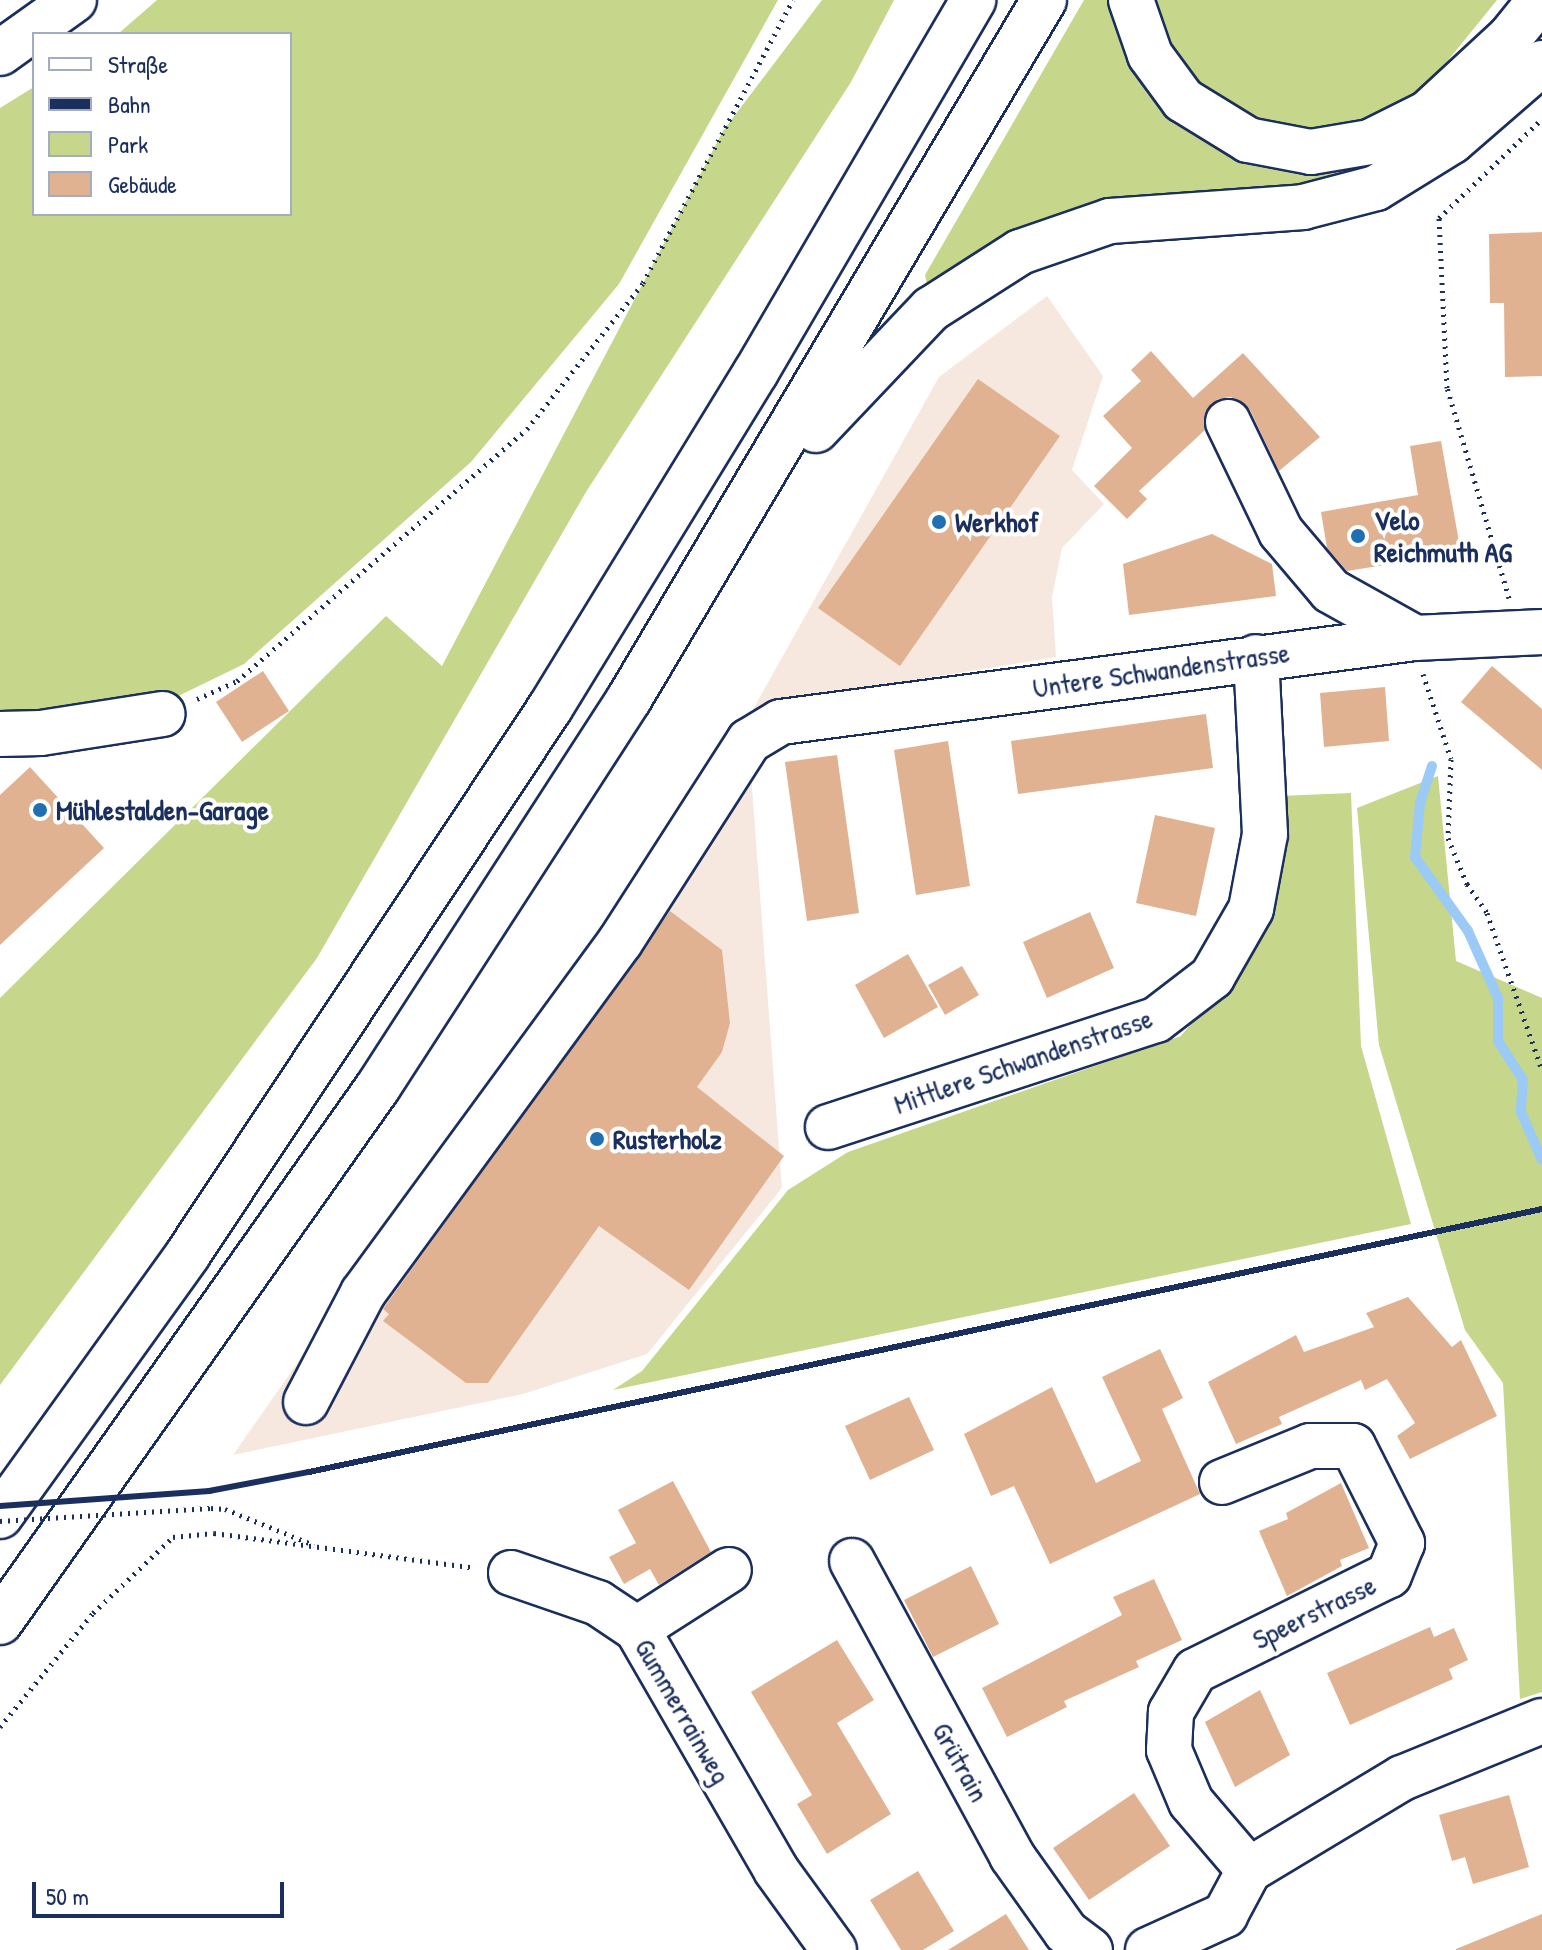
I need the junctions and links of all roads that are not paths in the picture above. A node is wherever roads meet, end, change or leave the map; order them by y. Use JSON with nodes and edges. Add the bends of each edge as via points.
{"nodes":[{"id":1,"x":74,"y":0,"type":"edge"},
{"id":2,"x":956,"y":0,"type":"edge"},
{"id":3,"x":973,"y":0,"type":"edge"},
{"id":4,"x":1044,"y":0,"type":"edge"},
{"id":5,"x":1131,"y":0,"type":"edge"},
{"id":6,"x":1540,"y":0,"type":"edge"},
{"id":7,"x":0,"y":53,"type":"edge"},
{"id":8,"x":1542,"y":63,"type":"edge"},
{"id":9,"x":902,"y":124,"type":"junction"},
{"id":10,"x":1228,"y":422,"type":"dead end"},
{"id":11,"x":748,"y":507,"type":"junction"},
{"id":12,"x":1530,"y":631,"type":"edge"},
{"id":13,"x":1415,"y":638,"type":"junction"},
{"id":14,"x":1256,"y":657,"type":"junction"},
{"id":15,"x":163,"y":714,"type":"road end"},
{"id":16,"x":0,"y":734,"type":"edge"},
{"id":17,"x":828,"y":1127,"type":"dead end"},
{"id":18,"x":306,"y":1402,"type":"dead end"},
{"id":19,"x":1222,"y":1482,"type":"dead end"},
{"id":20,"x":0,"y":1519,"type":"edge"},
{"id":21,"x":852,"y":1561,"type":"dead end"},
{"id":22,"x":729,"y":1570,"type":"dead end"},
{"id":23,"x":511,"y":1573,"type":"road end"},
{"id":24,"x":0,"y":1622,"type":"edge"},
{"id":25,"x":637,"y":1629,"type":"junction"},
{"id":26,"x":1542,"y":1721,"type":"edge"},
{"id":27,"x":1249,"y":1870,"type":"junction"},
{"id":28,"x":1227,"y":1940,"type":"edge"},
{"id":29,"x":834,"y":1950,"type":"edge"},
{"id":30,"x":1090,"y":1950,"type":"edge"},
{"id":31,"x":1148,"y":1950,"type":"edge"}],
"edges":[{"from":1,"to":7,"type":"main road"},
{"from":2,"to":9,"type":"main road"},
{"from":3,"to":9,"type":"main road"},
{"from":4,"to":11,"type":"main road"},
{"from":5,"to":6,"type":"main road","via":[[1150,55],[1183,100],[1248,140],[1311,152],[1370,142],[1428,113],[1510,37]]},
{"from":8,"to":11,"type":"main road","via":[[1452,141],[1376,188],[1303,207],[1110,221],[998,263],[905,332]]},
{"from":9,"to":20,"type":"main road","via":[[681,496],[441,877],[188,1254]]},
{"from":10,"to":13,"type":"main road","via":[[1281,532],[1331,591]]},
{"from":11,"to":24,"type":"main road","via":[[378,1087]]},
{"from":12,"to":13,"type":"main road","name":"Untere Schwandenstrasse"},
{"from":13,"to":14,"type":"main road","name":"Untere Schwandenstrasse"},
{"from":14,"to":17,"type":"main road","name":"Mittlere Schwandenstrasse","via":[[1265,834],[1251,909],[1212,977],[1156,1020]]},
{"from":14,"to":18,"type":"main road","name":"Untere Schwandenstrasse","via":[[781,722],[749,741],[620,942],[363,1293]]},
{"from":15,"to":16,"type":"main road","via":[[41,733]]},
{"from":19,"to":27,"type":"main road","name":"Speerstrasse","via":[[1310,1446],[1353,1446],[1402,1543],[1389,1575],[1195,1671],[1171,1712],[1169,1750],[1191,1802]]},
{"from":21,"to":30,"type":"main road","name":"Grütrain","via":[[1012,1856],[1066,1932]]},
{"from":22,"to":25,"type":"main road"},
{"from":23,"to":25,"type":"main road","name":"Gummerrainweg","via":[[598,1603]]},
{"from":25,"to":29,"type":"main road","name":"Gummerrainweg","via":[[776,1870]]},
{"from":26,"to":27,"type":"main road","via":[[1402,1778]]},
{"from":27,"to":28,"type":"main road"},
{"from":28,"to":31,"type":"main road"}]}
